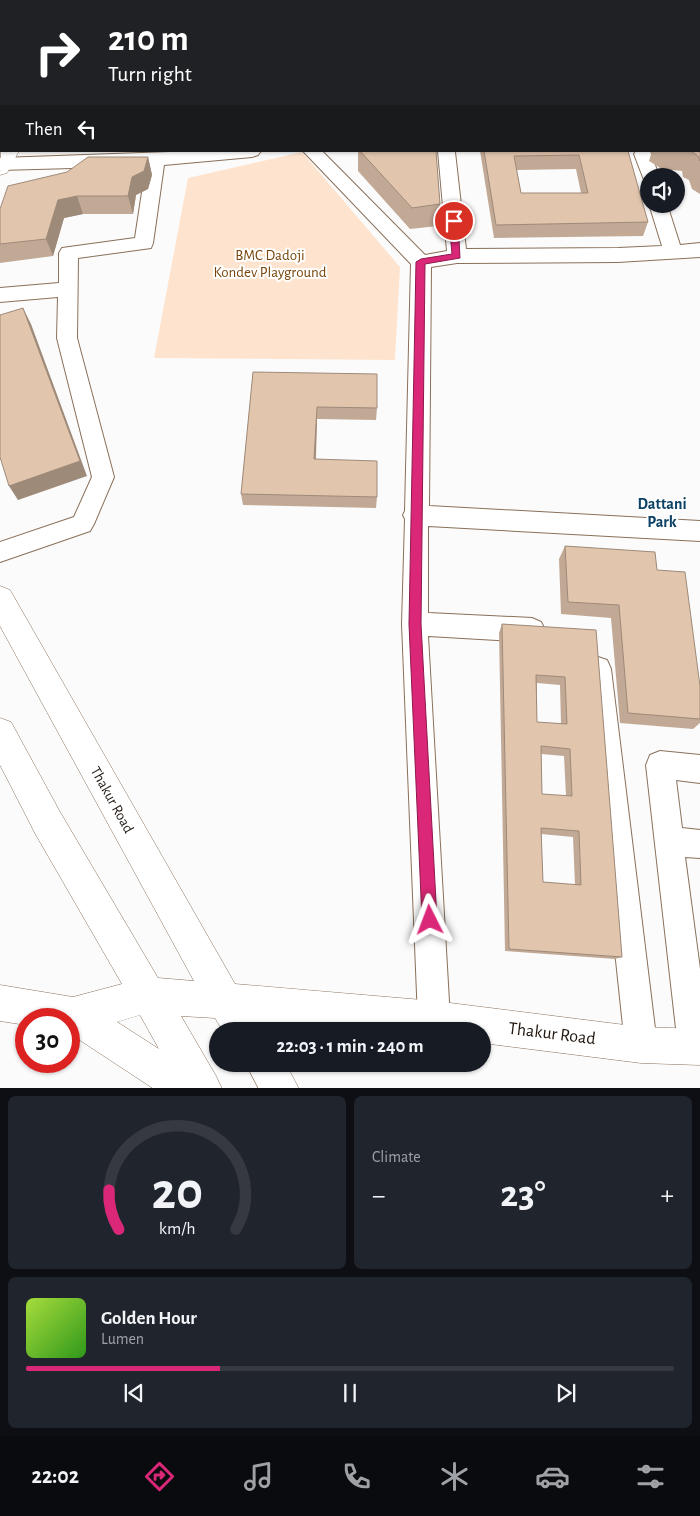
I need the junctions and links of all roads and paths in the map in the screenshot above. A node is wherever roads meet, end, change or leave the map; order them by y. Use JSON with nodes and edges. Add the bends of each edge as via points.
{"nodes":[{"id":1,"x":241,"y":152,"type":"edge"},
{"id":2,"x":313,"y":152,"type":"edge"},
{"id":3,"x":446,"y":152,"type":"edge"},
{"id":4,"x":642,"y":154,"type":"dead end"},
{"id":5,"x":156,"y":160,"type":"junction"},
{"id":6,"x":3,"y":162,"type":"edge"},
{"id":7,"x":647,"y":168,"type":"edge"},
{"id":8,"x":661,"y":213,"type":"edge"},
{"id":9,"x":700,"y":250,"type":"edge"},
{"id":10,"x":674,"y":251,"type":"junction"},
{"id":11,"x":457,"y":256,"type":"junction"},
{"id":12,"x":421,"y":262,"type":"junction"},
{"id":13,"x":68,"y":289,"type":"junction"},
{"id":14,"x":0,"y":295,"type":"edge"},
{"id":15,"x":416,"y":515,"type":"junction"},
{"id":16,"x":700,"y":531,"type":"edge"},
{"id":17,"x":0,"y":552,"type":"edge"},
{"id":18,"x":0,"y":599,"type":"edge"},
{"id":19,"x":415,"y":624,"type":"junction"},
{"id":20,"x":557,"y":632,"type":"edge"},
{"id":21,"x":596,"y":642,"type":"edge"},
{"id":22,"x":0,"y":734,"type":"edge"},
{"id":23,"x":700,"y":770,"type":"edge"},
{"id":24,"x":669,"y":841,"type":"junction"},
{"id":25,"x":700,"y":844,"type":"edge"},
{"id":26,"x":150,"y":995,"type":"junction"},
{"id":27,"x":225,"y":1001,"type":"junction"},
{"id":28,"x":0,"y":1003,"type":"edge"},
{"id":29,"x":30,"y":1008,"type":"edge"},
{"id":30,"x":80,"y":1013,"type":"edge"},
{"id":31,"x":80,"y":1019,"type":"edge"},
{"id":32,"x":434,"y":1019,"type":"junction"},
{"id":33,"x":238,"y":1022,"type":"edge"},
{"id":34,"x":641,"y":1045,"type":"junction"},
{"id":35,"x":697,"y":1047,"type":"edge"},
{"id":36,"x":270,"y":1072,"type":"edge"},
{"id":37,"x":190,"y":1088,"type":"edge"},
{"id":38,"x":203,"y":1088,"type":"edge"},
{"id":39,"x":280,"y":1088,"type":"edge"}],
"edges":[{"from":1,"to":5,"type":"street"},
{"from":2,"to":12,"type":"street"},
{"from":3,"to":11,"type":"street"},
{"from":4,"to":7,"type":"street"},
{"from":5,"to":6,"type":"street"},
{"from":5,"to":13,"type":"street","via":[[144,243],[68,253]]},
{"from":8,"to":10,"type":"street"},
{"from":9,"to":10,"type":"street"},
{"from":10,"to":11,"type":"street","via":[[618,255]]},
{"from":11,"to":12,"type":"street"},
{"from":12,"to":15,"type":"street"},
{"from":13,"to":14,"type":"street"},
{"from":13,"to":17,"type":"street","via":[[68,338],[103,477],[82,524]]},
{"from":15,"to":16,"type":"street"},
{"from":15,"to":19,"type":"street"},
{"from":18,"to":27,"type":"street","name":"Thakur Road"},
{"from":19,"to":20,"type":"street"},
{"from":19,"to":32,"type":"street"},
{"from":21,"to":34,"type":"street"},
{"from":22,"to":26,"type":"street","via":[[34,801]]},
{"from":23,"to":24,"type":"street","via":[[660,765]]},
{"from":24,"to":25,"type":"street"},
{"from":24,"to":35,"type":"street"},
{"from":26,"to":27,"type":"street"},
{"from":26,"to":30,"type":"street"},
{"from":26,"to":38,"type":"street"},
{"from":27,"to":32,"type":"street","name":"Thakur Road"},
{"from":27,"to":33,"type":"street","name":"Thakur Road"},
{"from":28,"to":29,"type":"street"},
{"from":31,"to":37,"type":"street"},
{"from":32,"to":34,"type":"street","name":"Thakur Road"},
{"from":34,"to":35,"type":"street","name":"Thakur Road"},
{"from":36,"to":39,"type":"street"}]}
